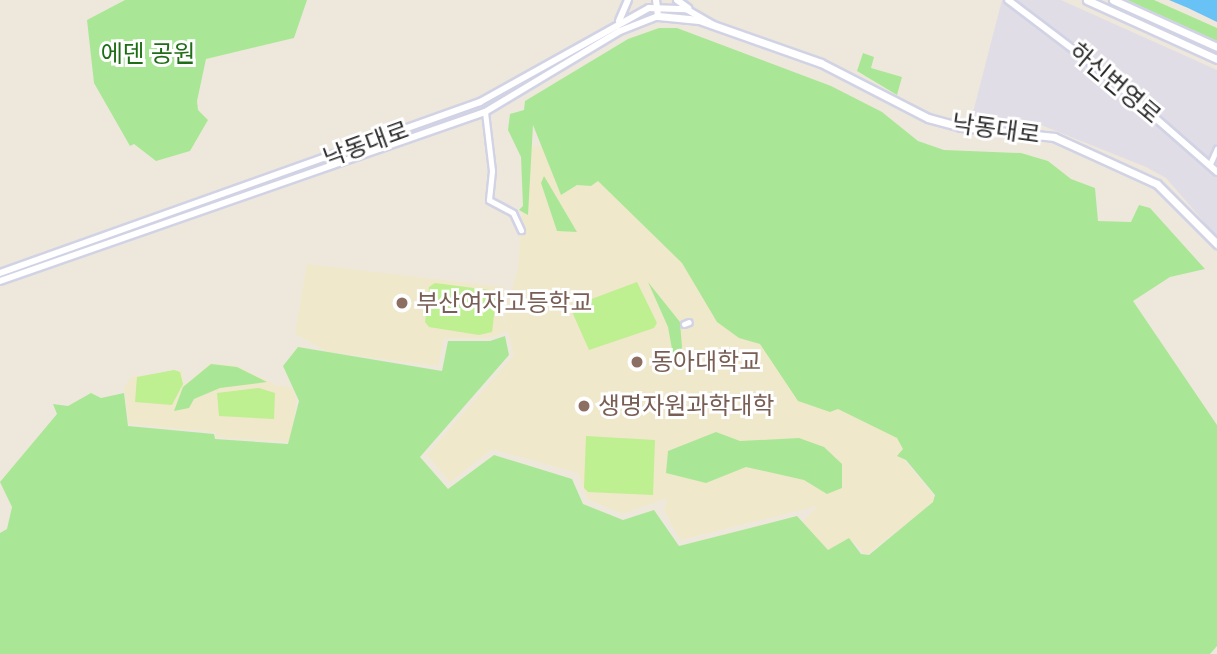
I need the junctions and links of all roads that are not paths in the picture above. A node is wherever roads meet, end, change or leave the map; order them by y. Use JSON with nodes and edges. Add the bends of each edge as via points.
{"nodes":[{"id":1,"x":628,"y":0,"type":"edge"},
{"id":2,"x":677,"y":0,"type":"edge"},
{"id":3,"x":1008,"y":0,"type":"edge"},
{"id":4,"x":1087,"y":0,"type":"edge"},
{"id":5,"x":1113,"y":0,"type":"edge"},
{"id":6,"x":652,"y":4,"type":"edge"},
{"id":7,"x":692,"y":11,"type":"junction"},
{"id":8,"x":655,"y":17,"type":"junction"},
{"id":9,"x":619,"y":22,"type":"junction"},
{"id":10,"x":717,"y":27,"type":"junction"},
{"id":11,"x":1217,"y":47,"type":"edge"},
{"id":12,"x":1217,"y":59,"type":"edge"},
{"id":13,"x":480,"y":102,"type":"junction"},
{"id":14,"x":485,"y":112,"type":"junction"},
{"id":15,"x":1217,"y":148,"type":"edge"},
{"id":16,"x":1210,"y":164,"type":"junction"},
{"id":17,"x":1217,"y":172,"type":"edge"},
{"id":18,"x":282,"y":173,"type":"junction"},
{"id":19,"x":285,"y":182,"type":"junction"},
{"id":20,"x":521,"y":230,"type":"dead end"},
{"id":21,"x":1217,"y":244,"type":"edge"},
{"id":22,"x":0,"y":274,"type":"edge"},
{"id":23,"x":0,"y":281,"type":"edge"}],
"edges":[{"from":1,"to":9,"type":"street"},
{"from":2,"to":7,"type":"street"},
{"from":3,"to":16,"type":"street","name":"하신번영로","via":[[1095,66]]},
{"from":4,"to":12,"type":"main road"},
{"from":5,"to":11,"type":"main road"},
{"from":6,"to":7,"type":"street","name":"낙동대로"},
{"from":6,"to":8,"type":"street"},
{"from":6,"to":9,"type":"street","name":"낙동대로"},
{"from":7,"to":10,"type":"street","name":"낙동대로"},
{"from":8,"to":10,"type":"main road","name":"낙동대로","via":[[684,16]]},
{"from":8,"to":14,"type":"street","name":"낙동대로","via":[[620,31]]},
{"from":9,"to":13,"type":"street","name":"낙동대로"},
{"from":10,"to":21,"type":"main road","name":"낙동대로","via":[[821,64],[928,118],[961,127],[1054,137],[1157,184]]},
{"from":13,"to":14,"type":"street"},
{"from":13,"to":18,"type":"street","name":"낙동대로"},
{"from":14,"to":19,"type":"street","name":"낙동대로"},
{"from":14,"to":20,"type":"street","via":[[492,170],[489,200],[513,213]]},
{"from":15,"to":16,"type":"street"},
{"from":16,"to":17,"type":"street","name":"하신번영로"},
{"from":18,"to":19,"type":"street"},
{"from":18,"to":22,"type":"street","name":"낙동대로"},
{"from":19,"to":23,"type":"street","name":"낙동대로"}]}
